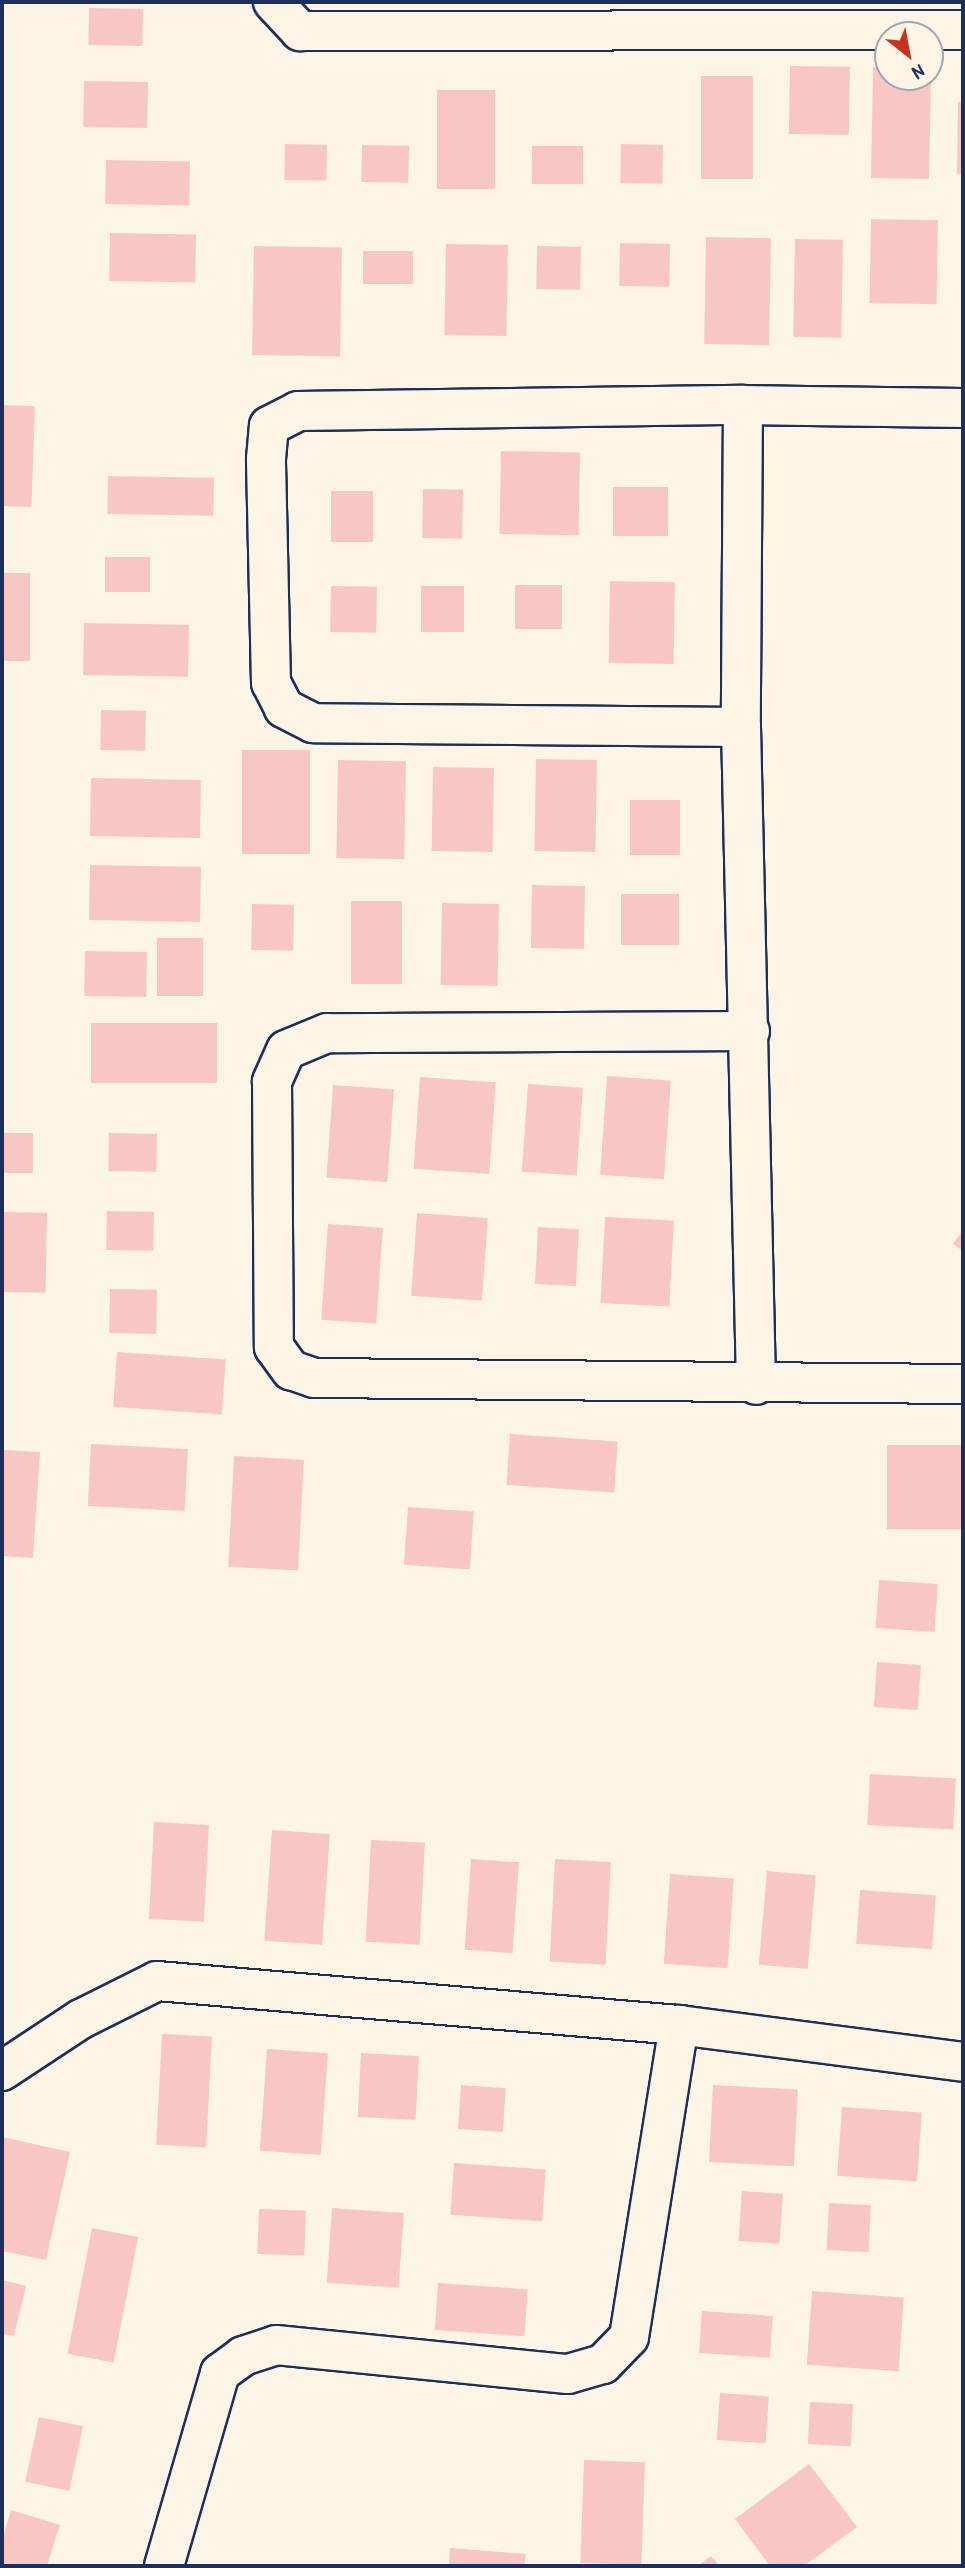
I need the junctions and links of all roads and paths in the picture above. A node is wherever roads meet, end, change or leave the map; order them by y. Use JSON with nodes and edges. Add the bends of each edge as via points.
{"nodes":[{"id":1,"x":273,"y":2,"type":"edge"},
{"id":2,"x":963,"y":30,"type":"edge"},
{"id":3,"x":743,"y":405,"type":"junction"},
{"id":4,"x":963,"y":408,"type":"edge"},
{"id":5,"x":741,"y":727,"type":"junction"},
{"id":6,"x":750,"y":1031,"type":"junction"},
{"id":7,"x":963,"y":1384,"type":"edge"},
{"id":8,"x":755,"y":1385,"type":"junction"},
{"id":9,"x":679,"y":2025,"type":"junction"},
{"id":10,"x":963,"y":2062,"type":"edge"},
{"id":11,"x":2,"y":2071,"type":"edge"},
{"id":12,"x":164,"y":2566,"type":"edge"}],
"edges":[{"from":1,"to":2,"type":"street","via":[[300,31]]},
{"from":3,"to":4,"type":"street"},
{"from":3,"to":5,"type":"street"},
{"from":3,"to":5,"type":"street","via":[[298,411],[269,426],[266,459],[271,682],[284,708],[313,723]]},
{"from":5,"to":6,"type":"street"},
{"from":6,"to":8,"type":"street"},
{"from":6,"to":8,"type":"street","via":[[327,1033],[286,1050],[272,1082],[274,1347],[291,1370],[314,1378]]},
{"from":7,"to":8,"type":"street"},
{"from":9,"to":10,"type":"street"},
{"from":9,"to":11,"type":"street","via":[[158,1981],[81,2019]]},
{"from":9,"to":12,"type":"street","via":[[629,2337],[603,2364],[568,2374],[275,2345],[243,2356],[220,2373]]}]}
